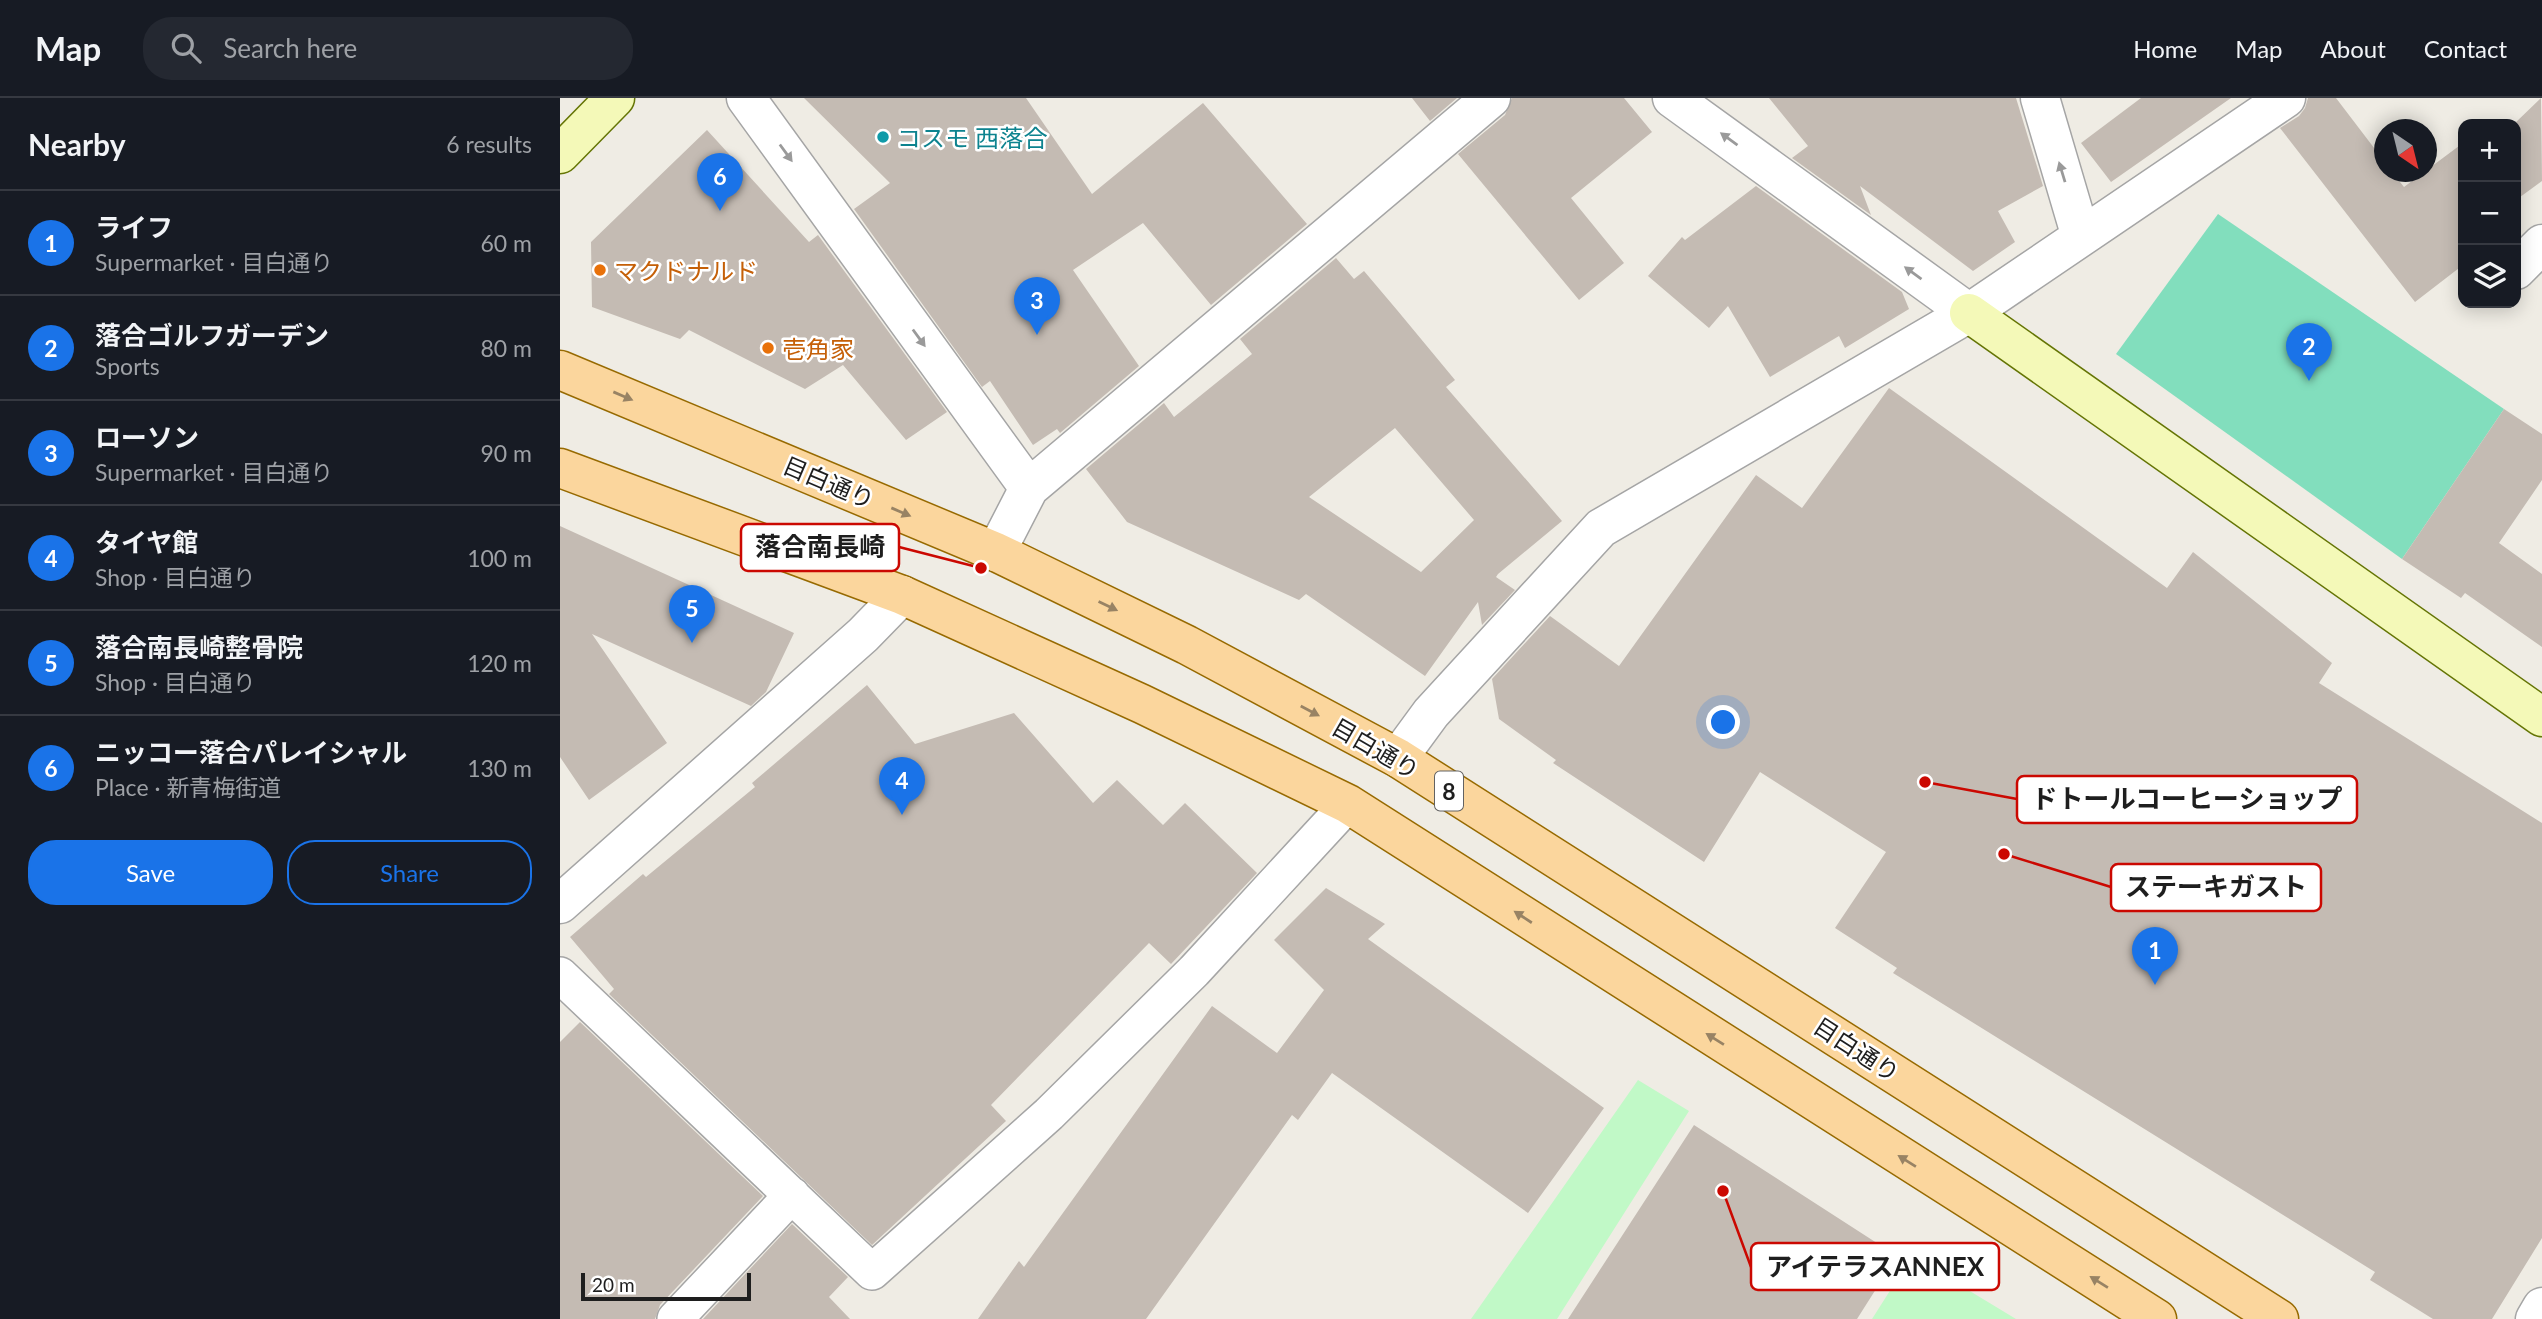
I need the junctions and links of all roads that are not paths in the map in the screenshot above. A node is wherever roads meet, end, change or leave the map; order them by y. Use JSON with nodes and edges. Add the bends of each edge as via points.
{"nodes":[{"id":1,"x":614,"y":98,"type":"edge"},
{"id":2,"x":746,"y":98,"type":"edge"},
{"id":3,"x":1491,"y":98,"type":"edge"},
{"id":4,"x":1672,"y":98,"type":"edge"},
{"id":5,"x":2040,"y":98,"type":"edge"},
{"id":6,"x":2286,"y":98,"type":"edge"},
{"id":7,"x":560,"y":154,"type":"edge"},
{"id":8,"x":2081,"y":237,"type":"junction"},
{"id":9,"x":2542,"y":244,"type":"edge"},
{"id":10,"x":2521,"y":265,"type":"edge"},
{"id":11,"x":1969,"y":313,"type":"junction"},
{"id":12,"x":560,"y":370,"type":"edge"},
{"id":13,"x":560,"y":468,"type":"edge"},
{"id":14,"x":1029,"y":488,"type":"junction"},
{"id":15,"x":996,"y":552,"type":"junction"},
{"id":16,"x":902,"y":595,"type":"junction"},
{"id":17,"x":2542,"y":717,"type":"edge"},
{"id":18,"x":1398,"y":758,"type":"junction"},
{"id":19,"x":1348,"y":804,"type":"junction"},
{"id":20,"x":560,"y":904,"type":"edge"},
{"id":21,"x":560,"y":975,"type":"edge"},
{"id":22,"x":792,"y":1195,"type":"junction"},
{"id":23,"x":2542,"y":1307,"type":"edge"},
{"id":24,"x":675,"y":1319,"type":"edge"},
{"id":25,"x":2157,"y":1319,"type":"edge"},
{"id":26,"x":2279,"y":1319,"type":"edge"},
{"id":27,"x":2535,"y":1319,"type":"edge"}],
"edges":[{"from":1,"to":7,"type":"street"},
{"from":2,"to":14,"type":"street","one_way":true},
{"from":3,"to":14,"type":"street"},
{"from":11,"to":4,"type":"street","one_way":true},
{"from":8,"to":5,"type":"street","one_way":true},
{"from":6,"to":8,"type":"street"},
{"from":8,"to":11,"type":"street"},
{"from":9,"to":10,"type":"street"},
{"from":11,"to":17,"type":"street"},
{"from":11,"to":18,"type":"street","via":[[1601,528],[1431,713]]},
{"from":12,"to":15,"type":"main road","name":"目白通り","number":"8","one_way":true},
{"from":13,"to":16,"type":"main road"},
{"from":14,"to":15,"type":"street"},
{"from":15,"to":18,"type":"main road","name":"目白通り","number":"8","one_way":true,"via":[[1187,645]]},
{"from":16,"to":19,"type":"main road"},
{"from":16,"to":20,"type":"street","via":[[863,635]]},
{"from":18,"to":26,"type":"main road","name":"目白通り","number":"8"},
{"from":19,"to":22,"type":"lane","via":[[1194,971],[1059,1104],[872,1272]]},
{"from":25,"to":19,"type":"main road","one_way":true},
{"from":21,"to":22,"type":"lane"},
{"from":22,"to":24,"type":"lane"},
{"from":23,"to":27,"type":"street"}]}
